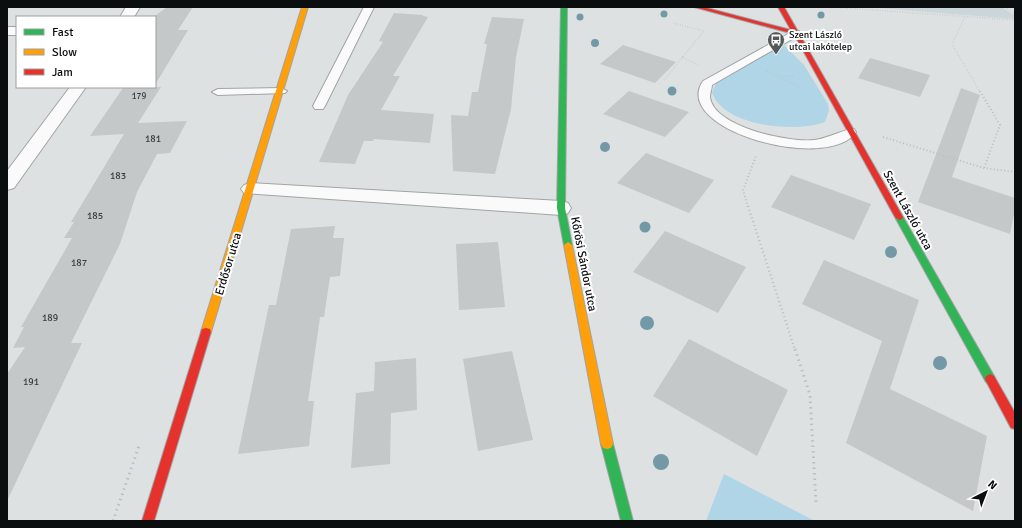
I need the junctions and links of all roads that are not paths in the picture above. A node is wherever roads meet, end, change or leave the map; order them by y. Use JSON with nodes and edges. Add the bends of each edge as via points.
{"nodes":[{"id":1,"x":133,"y":7,"type":"edge"},
{"id":2,"x":305,"y":7,"type":"edge"},
{"id":3,"x":369,"y":7,"type":"edge"},
{"id":4,"x":564,"y":7,"type":"edge"},
{"id":5,"x":697,"y":7,"type":"edge"},
{"id":6,"x":708,"y":10,"type":"junction"},
{"id":7,"x":784,"y":11,"type":"edge"},
{"id":8,"x":759,"y":14,"type":"dead end"},
{"id":9,"x":773,"y":14,"type":"dead end"},
{"id":10,"x":128,"y":16,"type":"edge"},
{"id":11,"x":795,"y":33,"type":"junction"},
{"id":12,"x":77,"y":88,"type":"edge"},
{"id":13,"x":281,"y":91,"type":"junction"},
{"id":14,"x":218,"y":92,"type":"dead end"},
{"id":15,"x":318,"y":106,"type":"dead end"},
{"id":16,"x":850,"y":132,"type":"junction"},
{"id":17,"x":7,"y":184,"type":"edge"},
{"id":18,"x":251,"y":189,"type":"junction"},
{"id":19,"x":561,"y":208,"type":"junction"},
{"id":20,"x":1015,"y":424,"type":"edge"},
{"id":21,"x":148,"y":521,"type":"edge"},
{"id":22,"x":627,"y":521,"type":"edge"}],
"edges":[{"from":1,"to":10,"type":"street"},
{"from":2,"to":13,"type":"street","name":"Erdősor utca"},
{"from":3,"to":15,"type":"lane"},
{"from":4,"to":19,"type":"street","name":"Kőrösi Sándor utca"},
{"from":5,"to":6,"type":"street"},
{"from":6,"to":8,"type":"street"},
{"from":6,"to":11,"type":"street"},
{"from":7,"to":9,"type":"street"},
{"from":7,"to":11,"type":"street","name":"Szent László utca"},
{"from":11,"to":16,"type":"street","name":"Szent László utca"},
{"from":11,"to":16,"type":"lane","via":[[707,83],[703,92],[709,108],[718,118],[736,128],[762,139],[787,144],[812,144],[846,136]]},
{"from":12,"to":17,"type":"street"},
{"from":13,"to":14,"type":"lane"},
{"from":13,"to":18,"type":"street","name":"Erdősor utca"},
{"from":16,"to":20,"type":"street","name":"Szent László utca"},
{"from":18,"to":19,"type":"street"},
{"from":18,"to":21,"type":"street","name":"Erdősor utca"},
{"from":19,"to":22,"type":"street","name":"Kőrösi Sándor utca","via":[[607,444]]}]}
